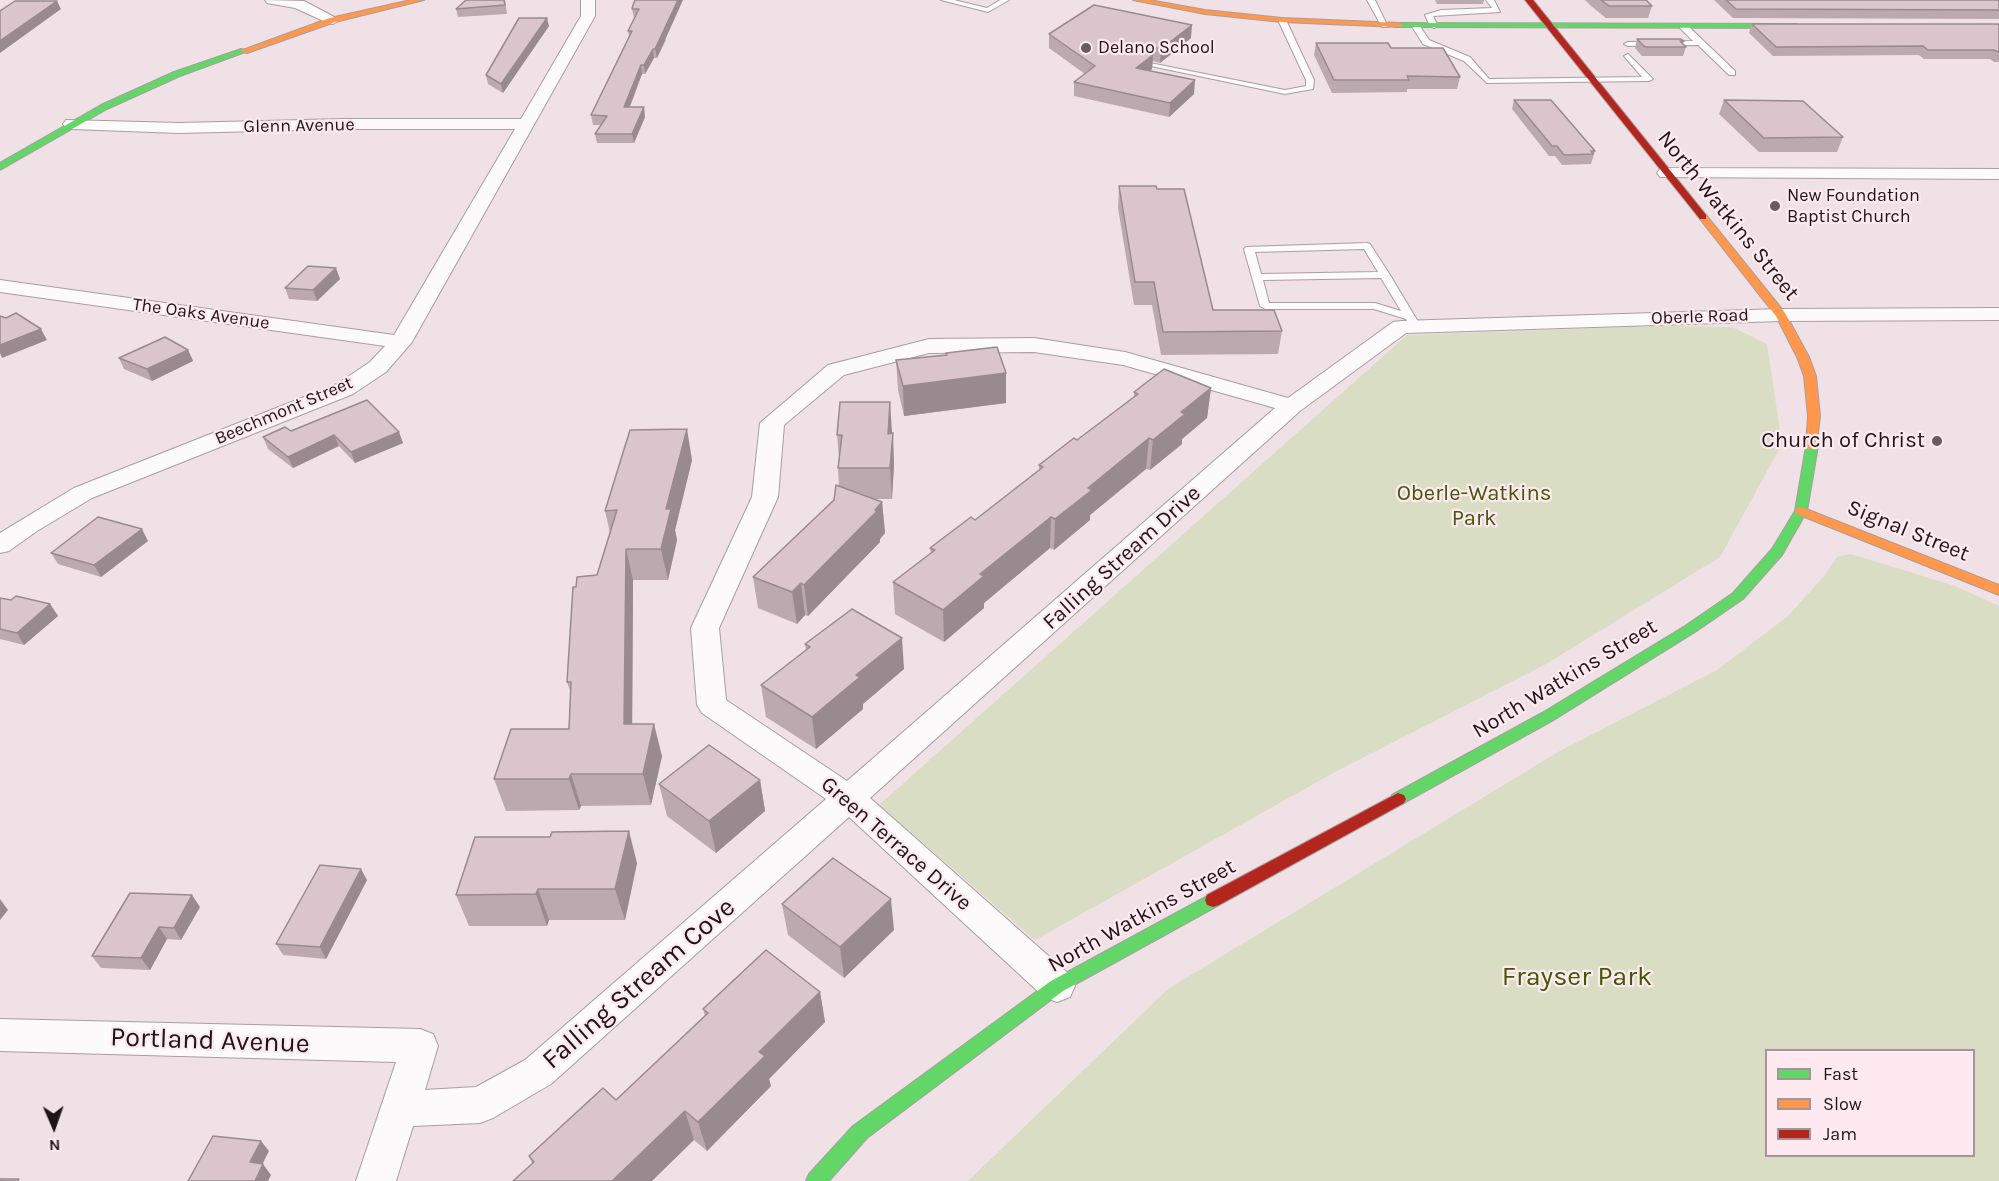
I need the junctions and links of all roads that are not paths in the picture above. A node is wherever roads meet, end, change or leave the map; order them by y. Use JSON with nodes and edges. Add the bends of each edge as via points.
{"nodes":[{"id":1,"x":272,"y":0,"type":"edge"},
{"id":2,"x":420,"y":0,"type":"edge"},
{"id":3,"x":588,"y":0,"type":"edge"},
{"id":4,"x":945,"y":0,"type":"edge"},
{"id":5,"x":1005,"y":0,"type":"edge"},
{"id":6,"x":1137,"y":0,"type":"edge"},
{"id":7,"x":1371,"y":0,"type":"edge"},
{"id":8,"x":1529,"y":0,"type":"edge"},
{"id":9,"x":1489,"y":3,"type":"edge"},
{"id":10,"x":1460,"y":5,"type":"edge"},
{"id":11,"x":333,"y":20,"type":"junction"},
{"id":12,"x":1282,"y":20,"type":"junction"},
{"id":13,"x":1385,"y":25,"type":"junction"},
{"id":14,"x":1415,"y":25,"type":"junction"},
{"id":15,"x":1434,"y":26,"type":"junction"},
{"id":16,"x":1551,"y":26,"type":"junction"},
{"id":17,"x":1683,"y":26,"type":"junction"},
{"id":18,"x":1812,"y":26,"type":"edge"},
{"id":19,"x":1700,"y":43,"type":"junction"},
{"id":20,"x":1628,"y":44,"type":"dead end"},
{"id":21,"x":1628,"y":56,"type":"dead end"},
{"id":22,"x":1150,"y":65,"type":"edge"},
{"id":23,"x":1731,"y":73,"type":"dead end"},
{"id":24,"x":1594,"y":81,"type":"junction"},
{"id":25,"x":72,"y":124,"type":"junction"},
{"id":26,"x":526,"y":124,"type":"junction"},
{"id":27,"x":0,"y":167,"type":"edge"},
{"id":28,"x":1666,"y":173,"type":"junction"},
{"id":29,"x":1999,"y":174,"type":"edge"},
{"id":30,"x":1385,"y":275,"type":"junction"},
{"id":31,"x":1257,"y":277,"type":"junction"},
{"id":32,"x":0,"y":286,"type":"edge"},
{"id":33,"x":1999,"y":314,"type":"edge"},
{"id":34,"x":1781,"y":315,"type":"junction"},
{"id":35,"x":1408,"y":323,"type":"junction"},
{"id":36,"x":401,"y":342,"type":"junction"},
{"id":37,"x":1292,"y":406,"type":"junction"},
{"id":38,"x":1801,"y":511,"type":"junction"},
{"id":39,"x":0,"y":545,"type":"edge"},
{"id":40,"x":1999,"y":590,"type":"edge"},
{"id":41,"x":850,"y":799,"type":"junction"},
{"id":42,"x":1057,"y":986,"type":"junction"},
{"id":43,"x":0,"y":1035,"type":"edge"},
{"id":44,"x":400,"y":1109,"type":"junction"},
{"id":45,"x":376,"y":1181,"type":"edge"},
{"id":46,"x":816,"y":1181,"type":"edge"}],
"edges":[{"from":1,"to":11,"type":"street","via":[[299,4]]},
{"from":2,"to":11,"type":"main road"},
{"from":3,"to":26,"type":"street","name":"Beechmont Street","via":[[588,16]]},
{"from":4,"to":5,"type":"lane","via":[[988,10]]},
{"from":6,"to":12,"type":"main road"},
{"from":7,"to":13,"type":"lane"},
{"from":8,"to":16,"type":"main road","name":"North Watkins Street"},
{"from":9,"to":10,"type":"lane","via":[[1497,10]]},
{"from":10,"to":15,"type":"lane","via":[[1429,15]]},
{"from":11,"to":25,"type":"main road","via":[[177,74]]},
{"from":12,"to":13,"type":"main road"},
{"from":12,"to":22,"type":"lane","via":[[1310,87],[1285,92]]},
{"from":13,"to":14,"type":"main road"},
{"from":14,"to":15,"type":"main road"},
{"from":14,"to":24,"type":"lane","via":[[1426,42],[1467,59],[1487,81]]},
{"from":15,"to":16,"type":"main road"},
{"from":16,"to":17,"type":"main road"},
{"from":16,"to":24,"type":"main road","name":"North Watkins Street"},
{"from":17,"to":18,"type":"main road"},
{"from":17,"to":19,"type":"lane"},
{"from":19,"to":20,"type":"lane"},
{"from":19,"to":23,"type":"lane"},
{"from":21,"to":24,"type":"lane","via":[[1649,80]]},
{"from":24,"to":28,"type":"main road","name":"North Watkins Street"},
{"from":25,"to":26,"type":"street","name":"Glenn Avenue","via":[[179,128]]},
{"from":25,"to":27,"type":"main road"},
{"from":26,"to":36,"type":"street","name":"Beechmont Street"},
{"from":28,"to":29,"type":"street"},
{"from":28,"to":34,"type":"main road","name":"North Watkins Street"},
{"from":30,"to":31,"type":"lane"},
{"from":30,"to":31,"type":"lane","via":[[1367,246],[1248,249]]},
{"from":30,"to":35,"type":"lane"},
{"from":31,"to":35,"type":"lane","via":[[1265,306],[1376,306]]},
{"from":32,"to":36,"type":"street","name":"The Oaks Avenue"},
{"from":33,"to":34,"type":"street","name":"Oberle Road"},
{"from":34,"to":35,"type":"street","name":"Oberle Road"},
{"from":34,"to":38,"type":"main road","name":"North Watkins Street","via":[[1810,376],[1812,455]]},
{"from":35,"to":37,"type":"street","name":"Falling Stream Drive"},
{"from":36,"to":39,"type":"street","name":"Beechmont Street","via":[[378,367],[345,390],[102,484],[57,507]]},
{"from":37,"to":41,"type":"street","name":"Falling Stream Drive"},
{"from":37,"to":41,"type":"street","name":"Green Terrace Drive","via":[[1125,359],[1034,345],[929,346],[836,370],[772,423],[765,497],[705,628],[712,705]]},
{"from":38,"to":40,"type":"main road","name":"Signal Street"},
{"from":38,"to":42,"type":"main road","name":"North Watkins Street","via":[[1778,552],[1738,596],[1690,629],[1547,717]]},
{"from":41,"to":42,"type":"street","name":"Green Terrace Drive"},
{"from":41,"to":44,"type":"street","name":"Falling Stream Cove","via":[[538,1072],[480,1105]]},
{"from":42,"to":46,"type":"main road","name":"North Watkins Street","via":[[860,1132]]},
{"from":43,"to":44,"type":"street","name":"Portland Avenue","via":[[420,1046]]},
{"from":44,"to":45,"type":"street"}]}
